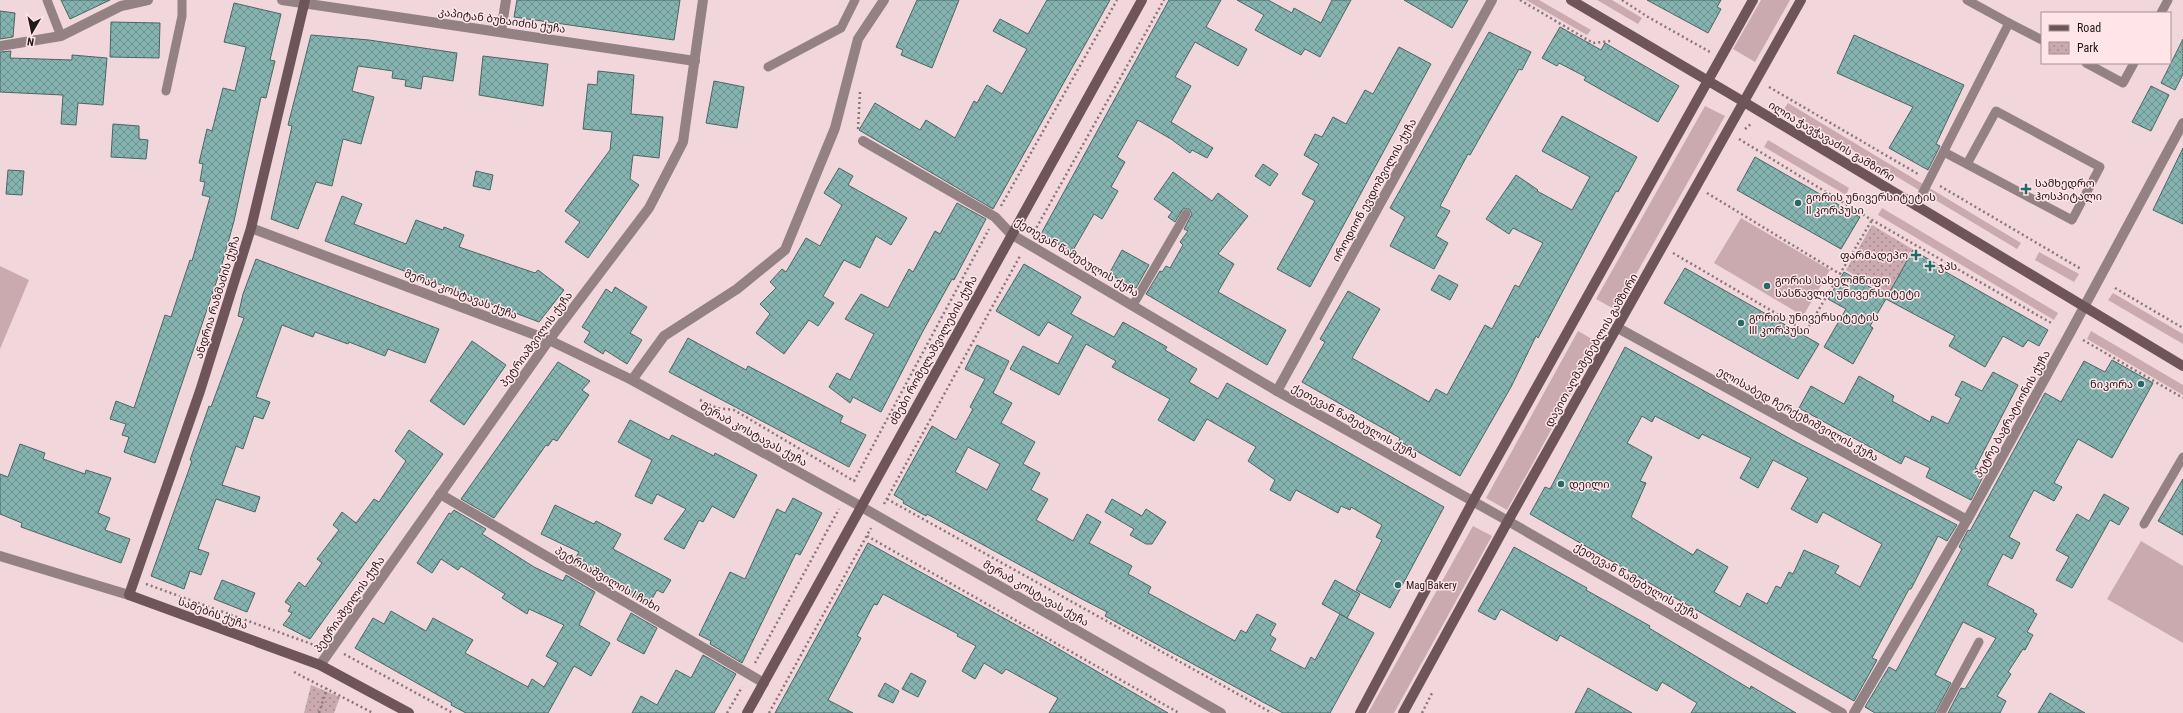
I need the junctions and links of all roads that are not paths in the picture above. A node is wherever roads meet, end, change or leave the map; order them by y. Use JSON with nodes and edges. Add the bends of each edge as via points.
{"nodes":[{"id":1,"x":47,"y":0,"type":"edge"},
{"id":2,"x":148,"y":0,"type":"edge"},
{"id":3,"x":182,"y":0,"type":"edge"},
{"id":4,"x":282,"y":0,"type":"edge"},
{"id":5,"x":506,"y":0,"type":"edge"},
{"id":6,"x":703,"y":0,"type":"edge"},
{"id":7,"x":855,"y":0,"type":"edge"},
{"id":8,"x":884,"y":0,"type":"edge"},
{"id":9,"x":1142,"y":0,"type":"edge"},
{"id":10,"x":1492,"y":0,"type":"edge"},
{"id":11,"x":1571,"y":0,"type":"edge"},
{"id":12,"x":1753,"y":0,"type":"edge"},
{"id":13,"x":1801,"y":0,"type":"edge"},
{"id":14,"x":1967,"y":0,"type":"edge"},
{"id":15,"x":2168,"y":0,"type":"edge"},
{"id":16,"x":304,"y":2,"type":"edge"},
{"id":17,"x":2162,"y":12,"type":"edge"},
{"id":18,"x":2009,"y":23,"type":"junction"},
{"id":19,"x":501,"y":32,"type":"junction"},
{"id":20,"x":61,"y":36,"type":"junction"},
{"id":21,"x":2041,"y":39,"type":"edge"},
{"id":22,"x":0,"y":46,"type":"edge"},
{"id":23,"x":695,"y":61,"type":"junction"},
{"id":24,"x":2088,"y":64,"type":"edge"},
{"id":25,"x":2133,"y":64,"type":"edge"},
{"id":26,"x":768,"y":67,"type":"dead end"},
{"id":27,"x":1709,"y":81,"type":"junction"},
{"id":28,"x":166,"y":91,"type":"dead end"},
{"id":29,"x":1744,"y":102,"type":"junction"},
{"id":30,"x":2183,"y":123,"type":"edge"},
{"id":31,"x":862,"y":141,"type":"road end"},
{"id":32,"x":1944,"y":152,"type":"junction"},
{"id":33,"x":1967,"y":164,"type":"junction"},
{"id":34,"x":1916,"y":206,"type":"junction"},
{"id":35,"x":1186,"y":214,"type":"dead end"},
{"id":36,"x":250,"y":228,"type":"junction"},
{"id":37,"x":1011,"y":234,"type":"junction"},
{"id":38,"x":1133,"y":305,"type":"junction"},
{"id":39,"x":2084,"y":308,"type":"junction"},
{"id":40,"x":1618,"y":328,"type":"junction"},
{"id":41,"x":549,"y":340,"type":"junction"},
{"id":42,"x":2183,"y":366,"type":"edge"},
{"id":43,"x":632,"y":380,"type":"junction"},
{"id":44,"x":1277,"y":391,"type":"junction"},
{"id":45,"x":2183,"y":457,"type":"edge"},
{"id":46,"x":440,"y":494,"type":"junction"},
{"id":47,"x":1472,"y":501,"type":"junction"},
{"id":48,"x":860,"y":506,"type":"junction"},
{"id":49,"x":1967,"y":520,"type":"junction"},
{"id":50,"x":1508,"y":521,"type":"junction"},
{"id":51,"x":2144,"y":524,"type":"dead end"},
{"id":52,"x":0,"y":556,"type":"edge"},
{"id":53,"x":129,"y":595,"type":"junction"},
{"id":54,"x":1979,"y":642,"type":"dead end"},
{"id":55,"x":320,"y":665,"type":"junction"},
{"id":56,"x":764,"y":683,"type":"junction"},
{"id":57,"x":408,"y":713,"type":"edge"},
{"id":58,"x":747,"y":713,"type":"edge"},
{"id":59,"x":1221,"y":713,"type":"edge"},
{"id":60,"x":1360,"y":713,"type":"edge"},
{"id":61,"x":1403,"y":713,"type":"edge"},
{"id":62,"x":1842,"y":713,"type":"edge"},
{"id":63,"x":1854,"y":713,"type":"edge"},
{"id":64,"x":1941,"y":713,"type":"edge"}],
"edges":[{"from":1,"to":20,"type":"lane"},
{"from":2,"to":20,"type":"street","via":[[121,6]]},
{"from":3,"to":28,"type":"lane","via":[[182,16]]},
{"from":4,"to":16,"type":"street","name":"კაპიტან ბუხაიძის ქუჩა"},
{"from":5,"to":19,"type":"street"},
{"from":6,"to":23,"type":"street","name":"პეტრიაშვილის ქუჩა"},
{"from":7,"to":26,"type":"lane","via":[[841,28]]},
{"from":8,"to":43,"type":"street","via":[[858,39],[834,128],[785,250],[737,289],[664,336]]},
{"from":9,"to":37,"type":"street","name":"ძმები რომელაშვილების ქუჩა"},
{"from":10,"to":44,"type":"street","name":"იროდიონ ევდოშვილის ქუჩა"},
{"from":11,"to":27,"type":"street","name":"ილია ჭავჭავაძის გამზირი"},
{"from":12,"to":27,"type":"street"},
{"from":13,"to":29,"type":"street","name":"დავით აღმაშენებლის გამზირი"},
{"from":14,"to":18,"type":"lane"},
{"from":15,"to":17,"type":"lane"},
{"from":16,"to":19,"type":"street","name":"კაპიტან ბუხაიძის ქუჩა"},
{"from":16,"to":36,"type":"street","name":"ანდრია რაზმაძის ქუჩა"},
{"from":18,"to":21,"type":"lane"},
{"from":18,"to":32,"type":"lane"},
{"from":19,"to":23,"type":"street","name":"კაპიტან ბუხაიძის ქუჩა"},
{"from":20,"to":22,"type":"street"},
{"from":23,"to":41,"type":"street","name":"პეტრიაშვილის ქუჩა","via":[[683,142],[649,208]]},
{"from":24,"to":25,"type":"lane","via":[[2123,83]]},
{"from":27,"to":29,"type":"street","name":"ილია ჭავჭავაძის გამზირი"},
{"from":27,"to":47,"type":"street"},
{"from":29,"to":34,"type":"street","name":"ილია ჭავჭავაძის გამზირი"},
{"from":29,"to":40,"type":"street","name":"დავით აღმაშენებლის გამზირი"},
{"from":30,"to":39,"type":"street","name":"პეტრე ბაგრატიონის ქუჩა"},
{"from":31,"to":37,"type":"street","name":"ქეთევან წამებულის ქუჩა","via":[[995,217]]},
{"from":32,"to":33,"type":"lane"},
{"from":32,"to":34,"type":"lane"},
{"from":33,"to":33,"type":"lane","via":[[2072,220],[2100,167],[1996,111]]},
{"from":34,"to":39,"type":"street","name":"ილია ჭავჭავაძის გამზირი"},
{"from":35,"to":38,"type":"lane"},
{"from":36,"to":41,"type":"street","name":"მერაბ კოსტავას ქუჩა"},
{"from":36,"to":53,"type":"street","name":"ანდრია რაზმაძის ქუჩა","via":[[200,391]]},
{"from":37,"to":38,"type":"street","name":"ქეთევან წამებულის ქუჩა"},
{"from":37,"to":48,"type":"street","name":"ძმები რომელაშვილების ქუჩა"},
{"from":38,"to":44,"type":"street","name":"ქეთევან წამებულის ქუჩა"},
{"from":39,"to":42,"type":"street","name":"ილია ჭავჭავაძის გამზირი"},
{"from":39,"to":49,"type":"street","name":"პეტრე ბაგრატიონის ქუჩა"},
{"from":40,"to":49,"type":"street","name":"ელისაბედ ჩერქეზიშვილის ქუჩა"},
{"from":40,"to":50,"type":"street","name":"დავით აღმაშენებლის გამზირი"},
{"from":41,"to":43,"type":"street","name":"მერაბ კოსტავას ქუჩა"},
{"from":41,"to":46,"type":"street","name":"პეტრიაშვილის ქუჩა"},
{"from":43,"to":48,"type":"street","name":"მერაბ კოსტავას ქუჩა"},
{"from":44,"to":47,"type":"street","name":"ქეთევან წამებულის ქუჩა"},
{"from":45,"to":51,"type":"lane"},
{"from":46,"to":55,"type":"street","name":"პეტრიაშვილის ქუჩა"},
{"from":46,"to":56,"type":"street","name":"პეტრიაშვილის I ჩიხი"},
{"from":47,"to":50,"type":"street","name":"ქეთევან წამებულის ქუჩა"},
{"from":47,"to":60,"type":"street"},
{"from":48,"to":56,"type":"street","name":"ძმები რომელაშვილების ქუჩა"},
{"from":48,"to":59,"type":"street","name":"მერაბ კოსტავას ქუჩა"},
{"from":49,"to":63,"type":"street","name":"პეტრე ბაგრატიონის ქუჩა"},
{"from":50,"to":61,"type":"street","name":"დავით აღმაშენებლის გამზირი"},
{"from":50,"to":62,"type":"street","name":"ქეთევან წამებულის ქუჩა"},
{"from":52,"to":53,"type":"street","name":"სამების ქუჩა"},
{"from":53,"to":55,"type":"street","name":"სამების ქუჩა"},
{"from":54,"to":64,"type":"lane"},
{"from":55,"to":57,"type":"street","name":"სამების ქუჩა"},
{"from":56,"to":58,"type":"street","name":"ძმები რომელაშვილების ქუჩა"}]}
